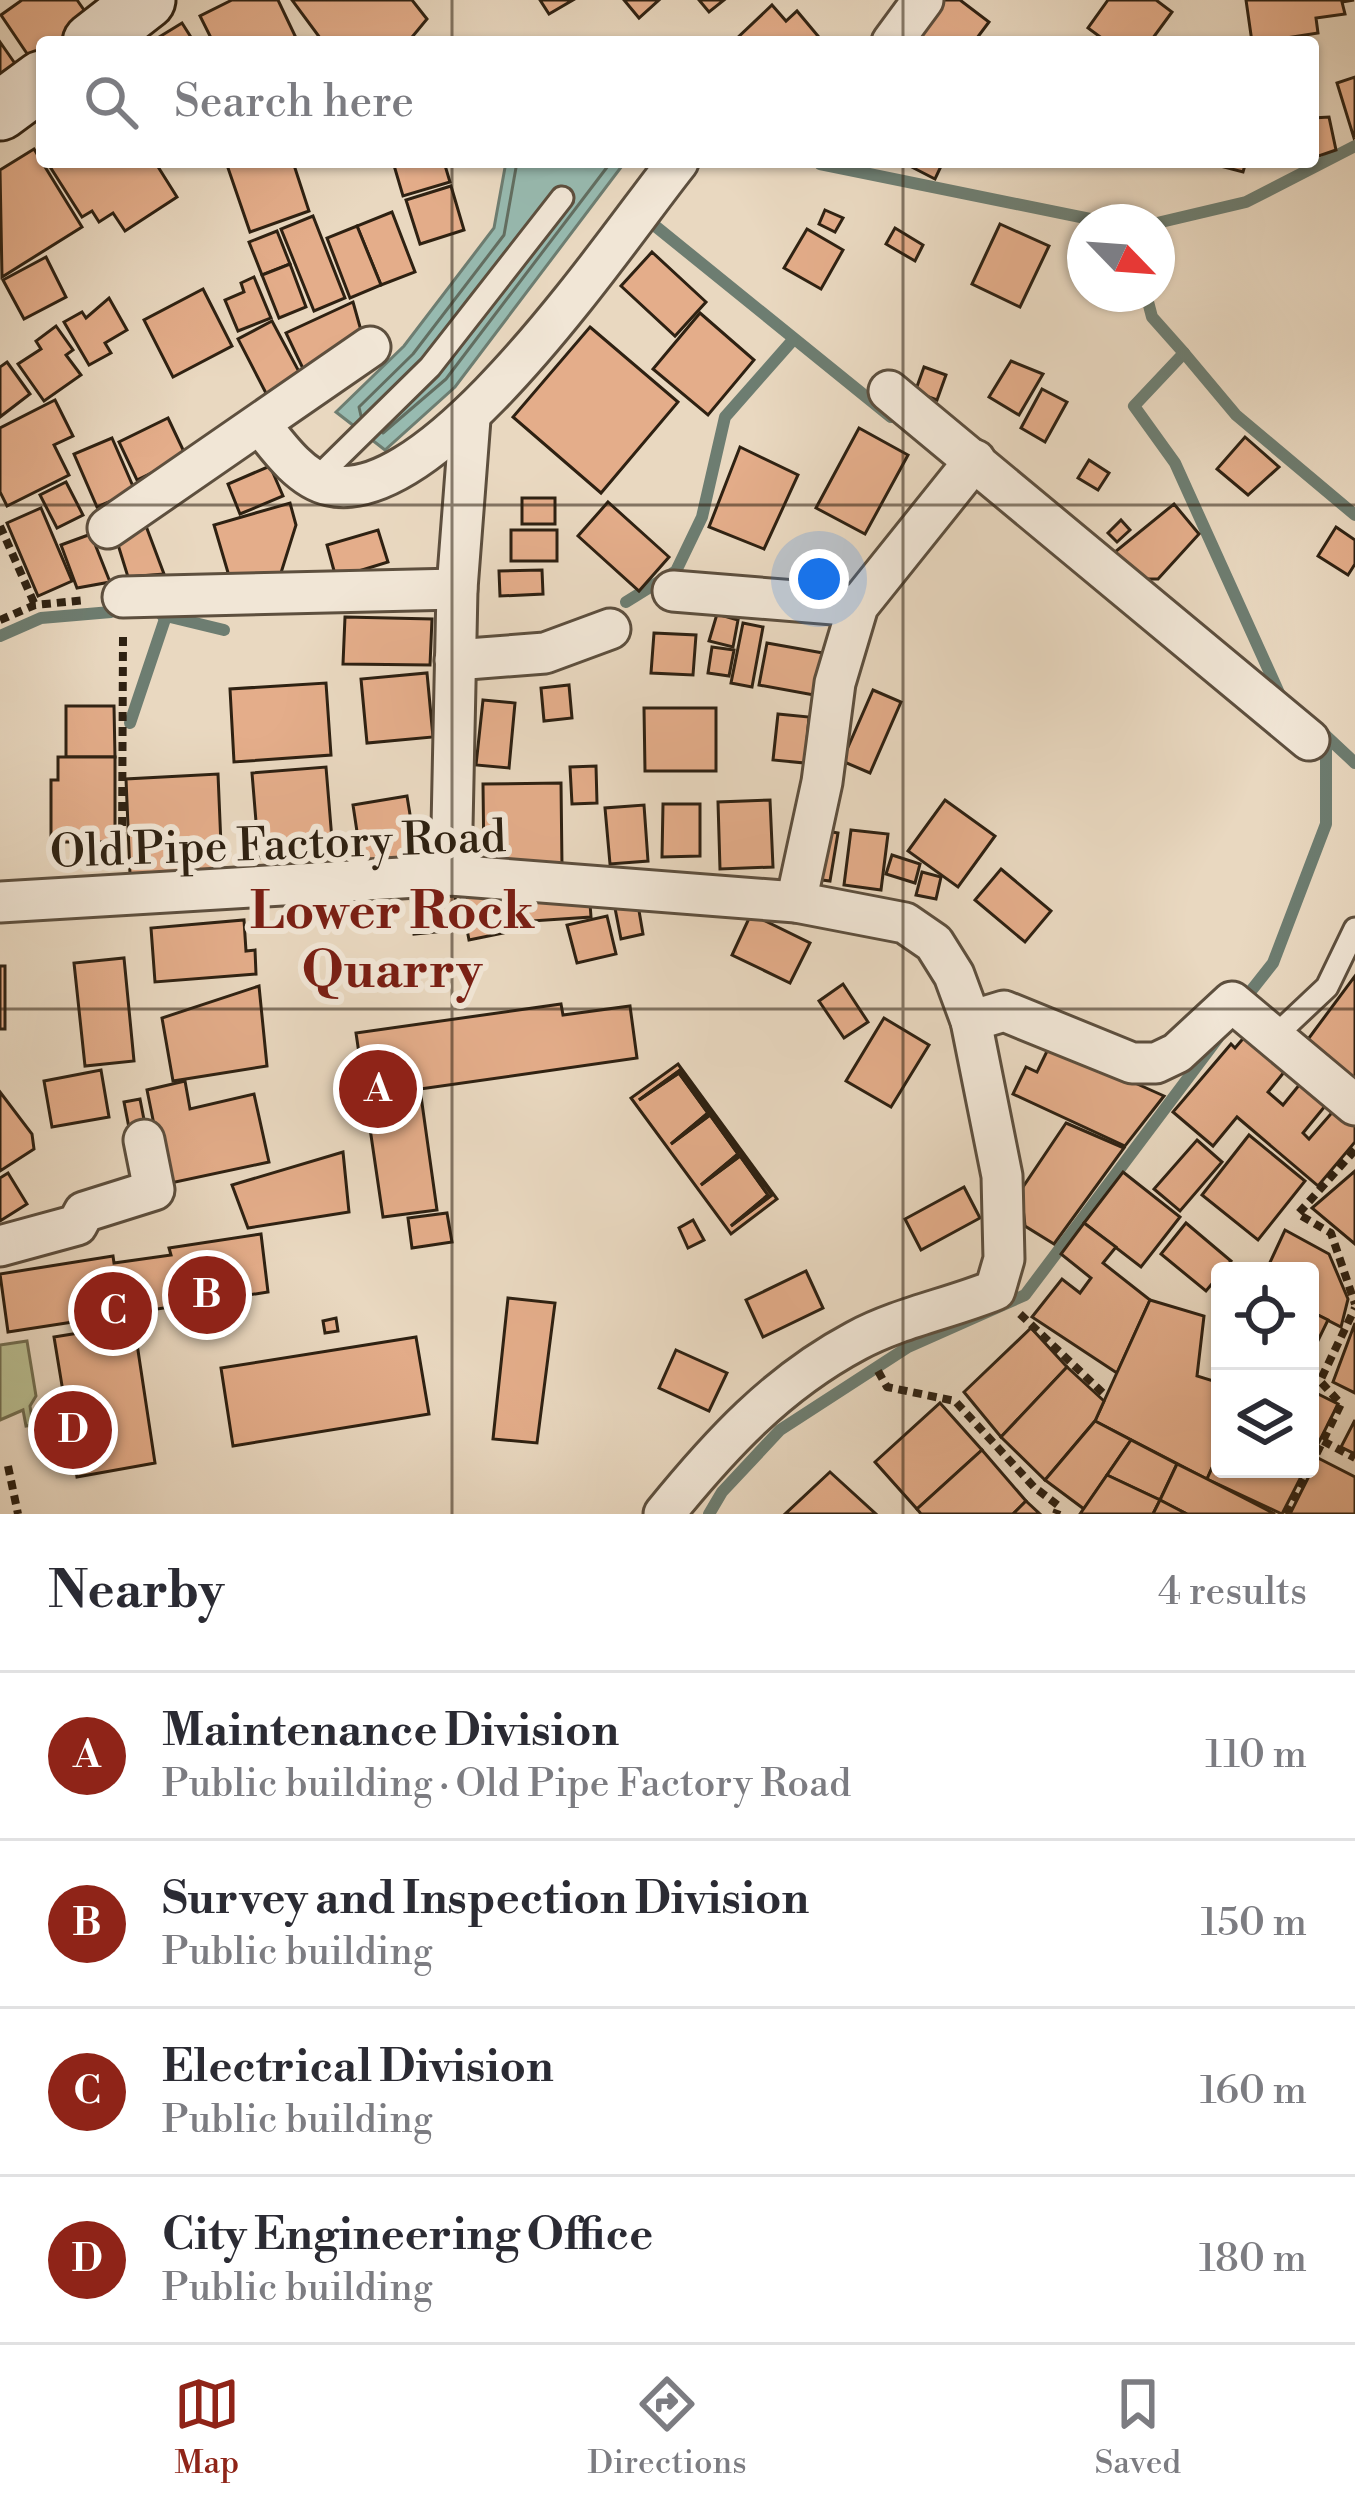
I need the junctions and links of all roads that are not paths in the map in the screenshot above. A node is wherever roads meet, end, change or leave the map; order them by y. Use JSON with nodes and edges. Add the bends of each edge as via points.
{"nodes":[{"id":1,"x":146,"y":0,"type":"edge"},
{"id":2,"x":923,"y":0,"type":"edge"},
{"id":3,"x":100,"y":36,"type":"edge"},
{"id":4,"x":896,"y":36,"type":"edge"},
{"id":5,"x":36,"y":84,"type":"edge"},
{"id":6,"x":0,"y":111,"type":"edge"},
{"id":7,"x":673,"y":168,"type":"edge"},
{"id":8,"x":562,"y":198,"type":"dead end"},
{"id":9,"x":370,"y":346,"type":"dead end"},
{"id":10,"x":889,"y":391,"type":"dead end"},
{"id":11,"x":470,"y":418,"type":"junction"},
{"id":12,"x":262,"y":425,"type":"junction"},
{"id":13,"x":975,"y":460,"type":"junction"},
{"id":14,"x":314,"y":480,"type":"junction"},
{"id":15,"x":108,"y":528,"type":"dead end"},
{"id":16,"x":457,"y":589,"type":"junction"},
{"id":17,"x":673,"y":591,"type":"dead end"},
{"id":18,"x":123,"y":597,"type":"road end"},
{"id":19,"x":858,"y":606,"type":"junction"},
{"id":20,"x":610,"y":629,"type":"dead end"},
{"id":21,"x":455,"y":660,"type":"junction"},
{"id":22,"x":1309,"y":740,"type":"dead end"},
{"id":23,"x":451,"y":875,"type":"junction"},
{"id":24,"x":0,"y":902,"type":"edge"},
{"id":25,"x":796,"y":902,"type":"junction"},
{"id":26,"x":1355,"y":929,"type":"edge"},
{"id":27,"x":1251,"y":1017,"type":"junction"},
{"id":28,"x":971,"y":1021,"type":"junction"},
{"id":29,"x":1355,"y":1105,"type":"edge"},
{"id":30,"x":144,"y":1140,"type":"dead end"},
{"id":31,"x":0,"y":1246,"type":"edge"},
{"id":32,"x":664,"y":1514,"type":"edge"}],
"edges":[{"from":1,"to":3,"type":"street"},
{"from":2,"to":4,"type":"street"},
{"from":5,"to":6,"type":"street"},
{"from":7,"to":11,"type":"street"},
{"from":8,"to":14,"type":"lane","via":[[430,367]]},
{"from":9,"to":12,"type":"street"},
{"from":10,"to":13,"type":"street"},
{"from":11,"to":14,"type":"street","via":[[376,480]]},
{"from":11,"to":16,"type":"street"},
{"from":12,"to":14,"type":"street"},
{"from":12,"to":15,"type":"street"},
{"from":13,"to":19,"type":"street"},
{"from":13,"to":22,"type":"street"},
{"from":16,"to":18,"type":"street"},
{"from":16,"to":21,"type":"street"},
{"from":17,"to":19,"type":"street"},
{"from":19,"to":25,"type":"street","via":[[835,683]]},
{"from":20,"to":21,"type":"street","via":[[545,652]]},
{"from":21,"to":23,"type":"street"},
{"from":23,"to":24,"type":"street","name":"Old Pipe Factory Road"},
{"from":23,"to":25,"type":"street","name":"Old Pipe Factory Road"},
{"from":25,"to":28,"type":"street","name":"Old Pipe Factory Road","via":[[905,923],[920,933],[954,975]]},
{"from":26,"to":27,"type":"lane","via":[[1328,987]]},
{"from":27,"to":28,"type":"street","via":[[1156,1063],[1132,1063],[1004,1011]]},
{"from":27,"to":29,"type":"street"},
{"from":28,"to":32,"type":"street","name":"Old Pipe Factory Road","via":[[1002,1176],[1004,1259],[995,1290],[859,1338],[779,1389]]},
{"from":30,"to":31,"type":"street","via":[[154,1190],[84,1212],[77,1225]]}]}
